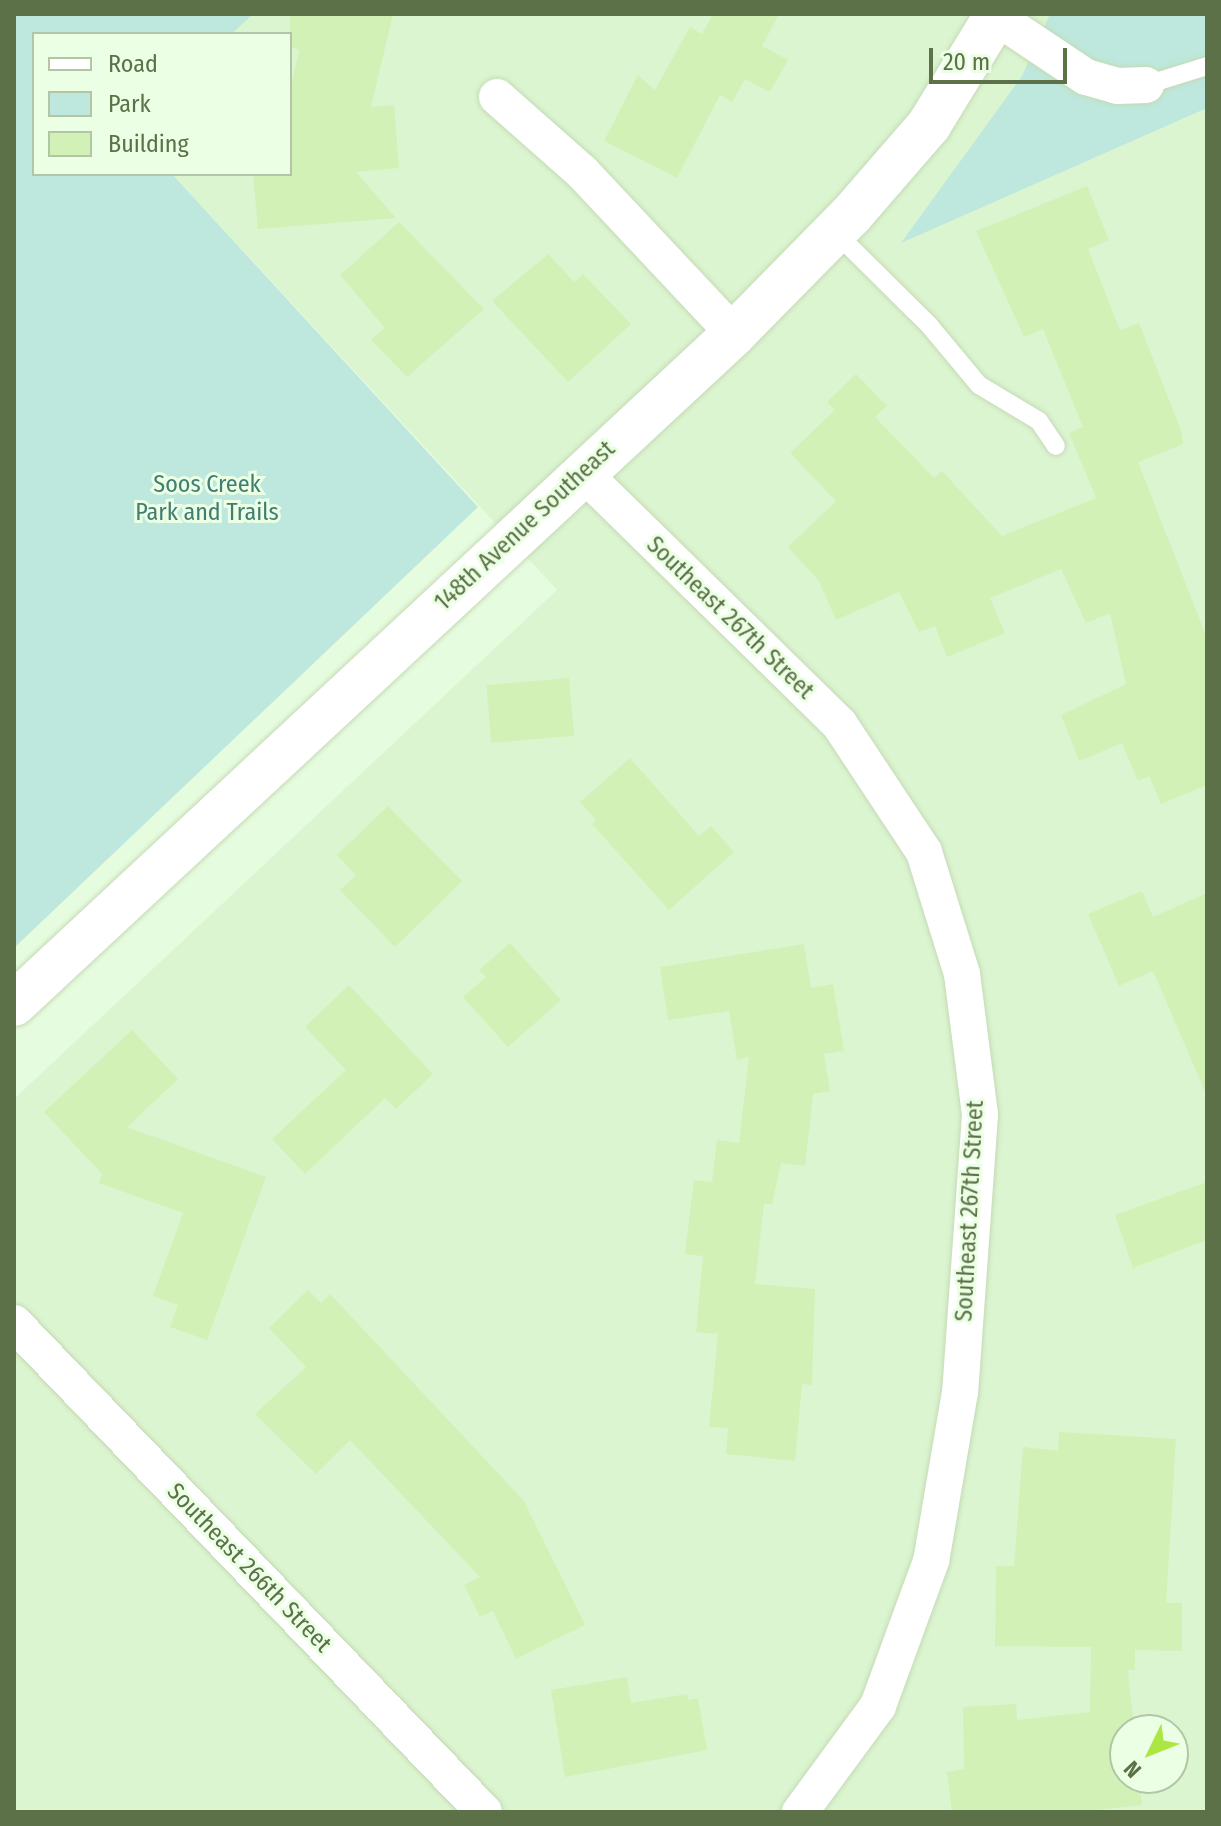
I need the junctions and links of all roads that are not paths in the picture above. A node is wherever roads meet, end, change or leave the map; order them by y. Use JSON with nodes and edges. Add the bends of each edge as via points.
{"nodes":[{"id":1,"x":997,"y":16,"type":"edge"},
{"id":2,"x":1207,"y":66,"type":"edge"},
{"id":3,"x":1146,"y":85,"type":"joint"},
{"id":4,"x":497,"y":97,"type":"dead end"},
{"id":5,"x":834,"y":231,"type":"junction"},
{"id":6,"x":734,"y":334,"type":"junction"},
{"id":7,"x":1056,"y":446,"type":"dead end"},
{"id":8,"x":582,"y":472,"type":"junction"},
{"id":9,"x":14,"y":1004,"type":"edge"},
{"id":10,"x":14,"y":1323,"type":"edge"},
{"id":11,"x":484,"y":1812,"type":"edge"},
{"id":12,"x":800,"y":1812,"type":"edge"}],
"edges":[{"from":1,"to":3,"type":"street","via":[[1086,77],[1117,86]]},
{"from":1,"to":5,"type":"street","name":"148th Avenue Southeast","via":[[929,125]]},
{"from":2,"to":3,"type":"lane"},
{"from":4,"to":6,"type":"street","via":[[582,172]]},
{"from":5,"to":6,"type":"street","name":"148th Avenue Southeast"},
{"from":5,"to":7,"type":"lane","via":[[929,325],[979,385],[1039,421]]},
{"from":6,"to":8,"type":"street","name":"148th Avenue Southeast"},
{"from":8,"to":9,"type":"street","name":"148th Avenue Southeast"},
{"from":8,"to":12,"type":"street","name":"Southeast 267th Street","via":[[840,725],[924,852],[962,974],[980,1115],[960,1392],[931,1561],[878,1706]]},
{"from":10,"to":11,"type":"street","name":"Southeast 266th Street"}]}
